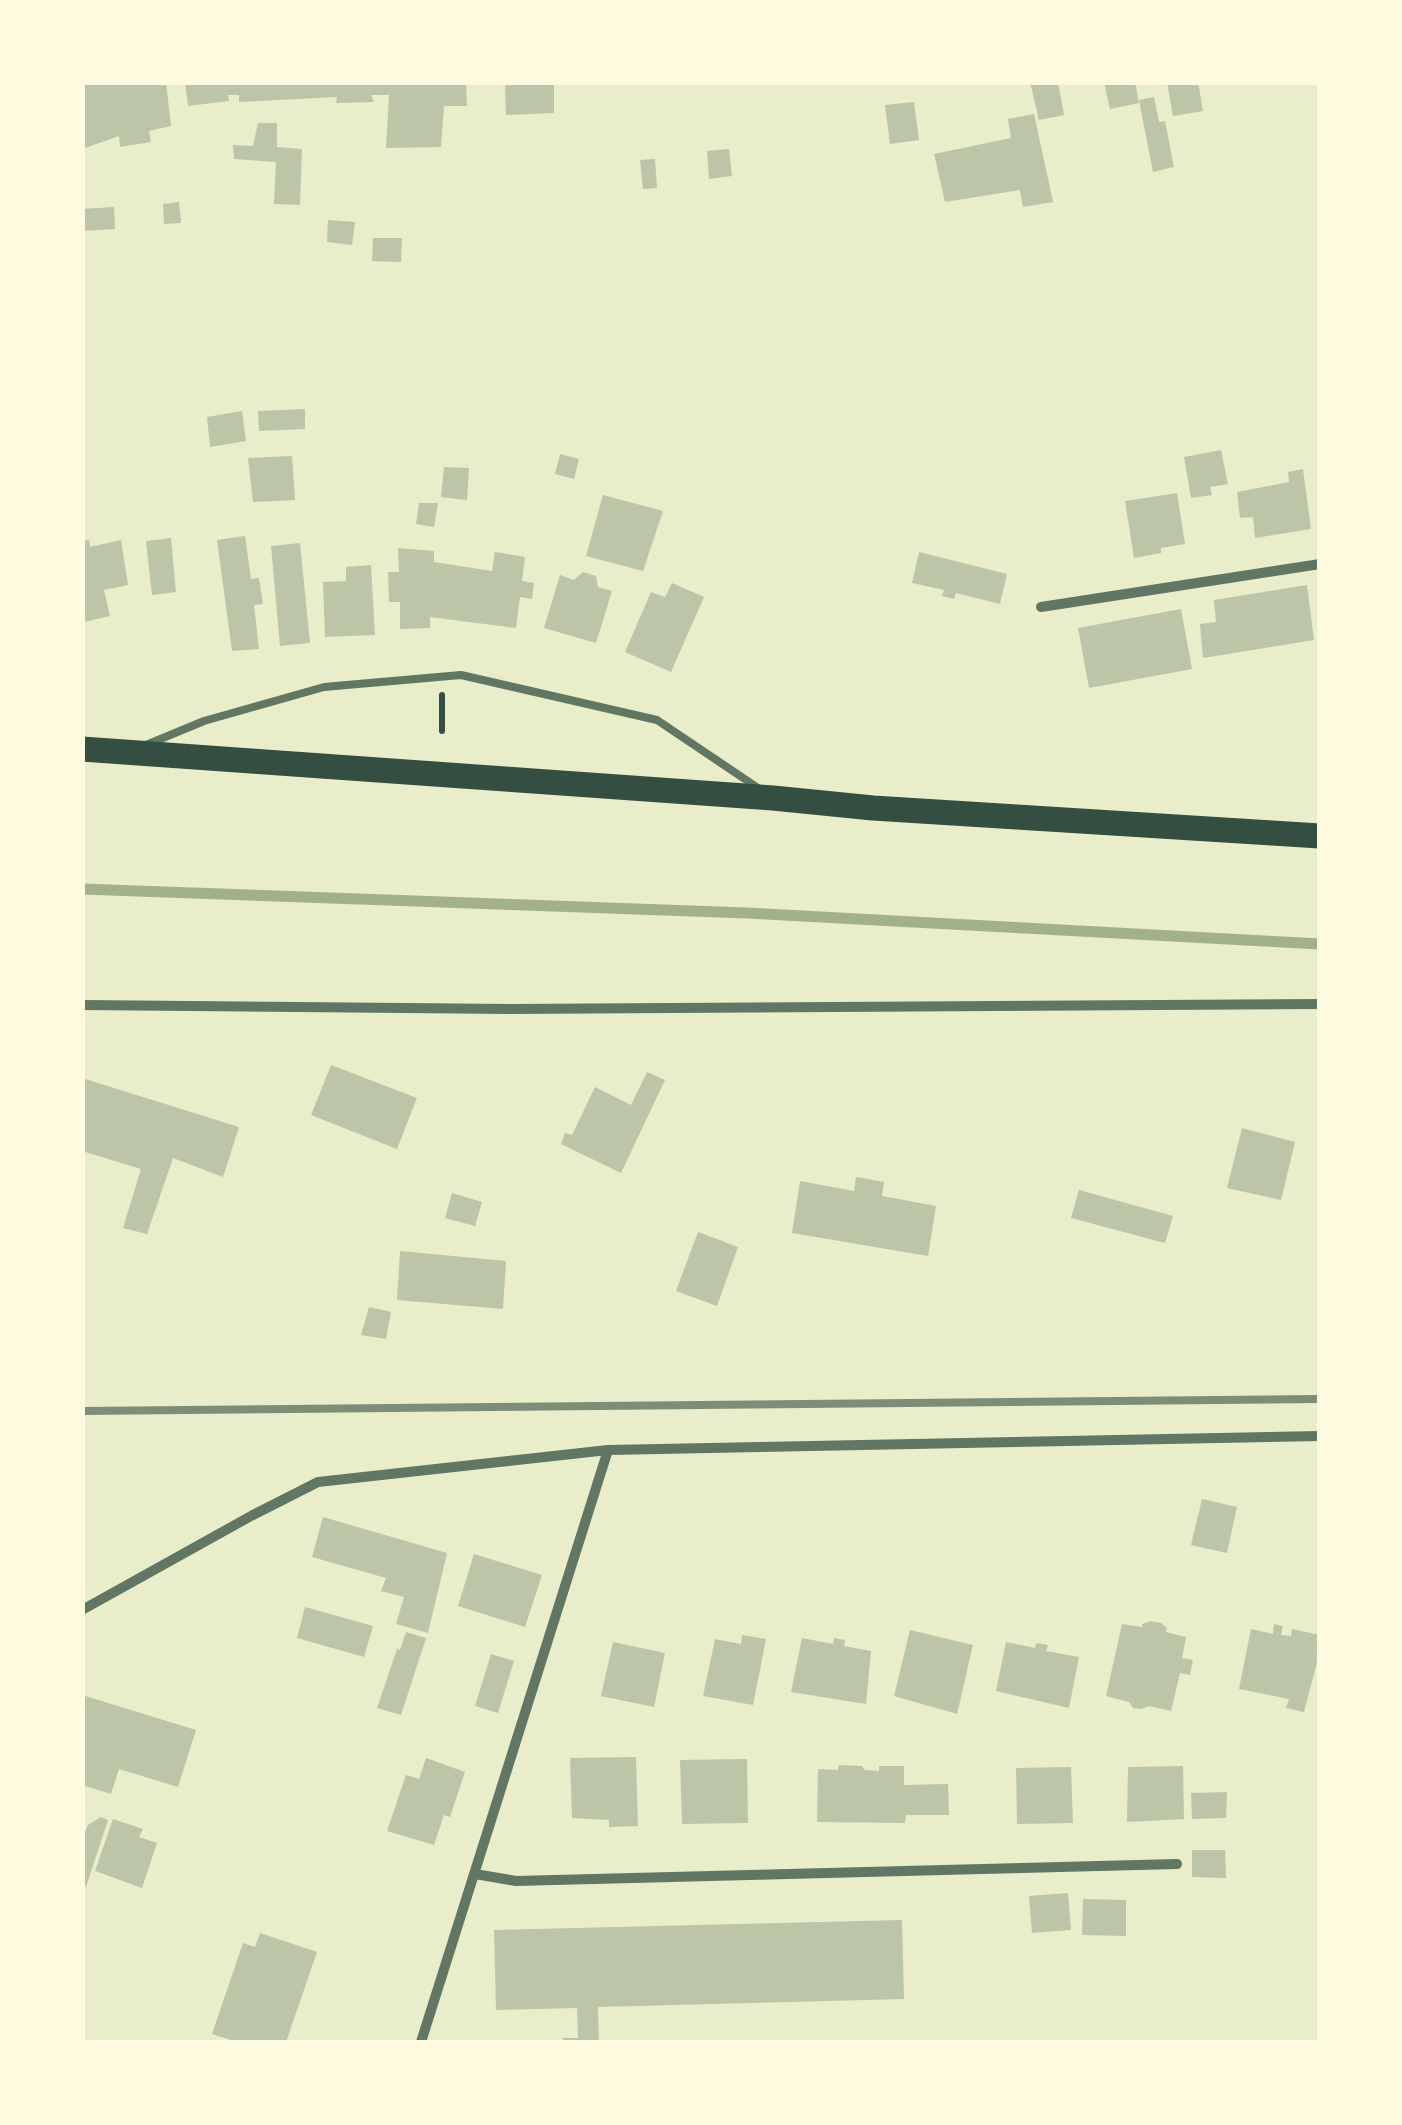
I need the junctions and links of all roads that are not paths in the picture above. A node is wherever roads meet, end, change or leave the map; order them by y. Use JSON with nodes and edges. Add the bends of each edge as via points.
{"nodes":[{"id":1,"x":1320,"y":564,"type":"edge"},
{"id":2,"x":1042,"y":607,"type":"dead end"},
{"id":3,"x":82,"y":750,"type":"edge"},
{"id":4,"x":127,"y":752,"type":"junction"},
{"id":5,"x":773,"y":798,"type":"junction"},
{"id":6,"x":1320,"y":836,"type":"edge"},
{"id":7,"x":1320,"y":1004,"type":"edge"},
{"id":8,"x":82,"y":1005,"type":"edge"},
{"id":9,"x":1320,"y":1436,"type":"edge"},
{"id":10,"x":608,"y":1450,"type":"junction"},
{"id":11,"x":82,"y":1610,"type":"edge"},
{"id":12,"x":1177,"y":1864,"type":"dead end"},
{"id":13,"x":475,"y":1874,"type":"junction"},
{"id":14,"x":423,"y":2040,"type":"edge"}],
"edges":[{"from":1,"to":2,"type":"street"},
{"from":3,"to":4,"type":"main road"},
{"from":4,"to":5,"type":"main road"},
{"from":4,"to":5,"type":"lane","via":[[204,721],[324,687],[461,675],[657,720]]},
{"from":5,"to":6,"type":"main road"},
{"from":7,"to":8,"type":"street"},
{"from":9,"to":10,"type":"street"},
{"from":10,"to":11,"type":"street","via":[[318,1482]]},
{"from":10,"to":13,"type":"street"},
{"from":12,"to":13,"type":"street","via":[[516,1882]]},
{"from":13,"to":14,"type":"street"}]}
